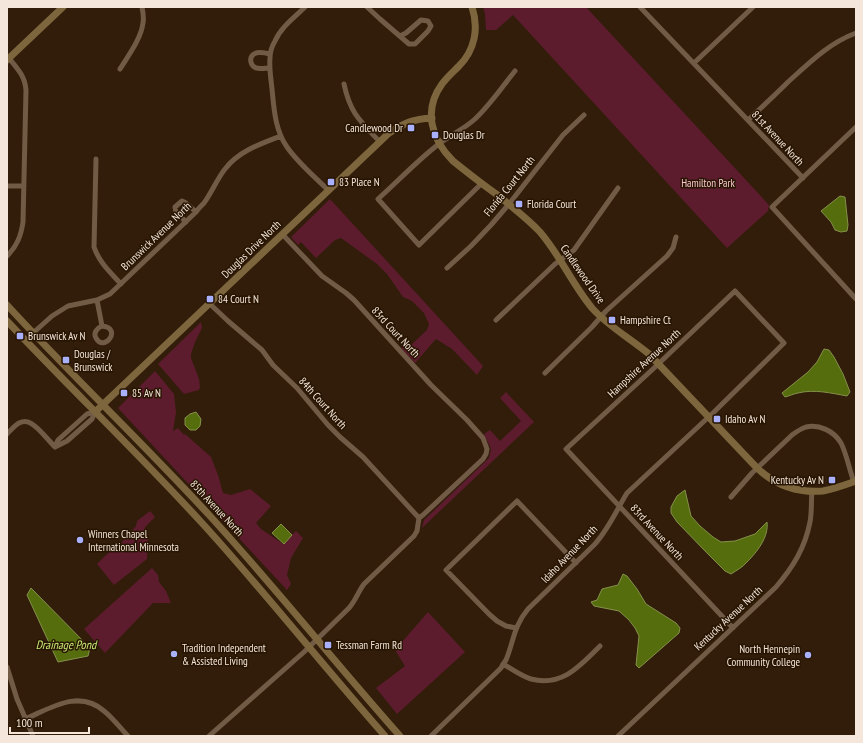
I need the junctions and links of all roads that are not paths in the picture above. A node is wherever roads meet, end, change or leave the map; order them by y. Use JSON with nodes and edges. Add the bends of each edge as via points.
{"nodes":[{"id":1,"x":63,"y":7,"type":"edge"},
{"id":2,"x":142,"y":7,"type":"edge"},
{"id":3,"x":305,"y":7,"type":"edge"},
{"id":4,"x":367,"y":7,"type":"edge"},
{"id":5,"x":472,"y":7,"type":"edge"},
{"id":6,"x":640,"y":7,"type":"edge"},
{"id":7,"x":753,"y":7,"type":"edge"},
{"id":8,"x":856,"y":33,"type":"edge"},
{"id":9,"x":400,"y":36,"type":"junction"},
{"id":10,"x":270,"y":54,"type":"junction"},
{"id":11,"x":8,"y":59,"type":"edge"},
{"id":12,"x":694,"y":63,"type":"junction"},
{"id":13,"x":270,"y":68,"type":"junction"},
{"id":14,"x":120,"y":69,"type":"dead end"},
{"id":15,"x":515,"y":71,"type":"dead end"},
{"id":16,"x":344,"y":84,"type":"dead end"},
{"id":17,"x":584,"y":115,"type":"dead end"},
{"id":18,"x":432,"y":118,"type":"junction"},
{"id":19,"x":748,"y":120,"type":"junction"},
{"id":20,"x":855,"y":129,"type":"edge"},
{"id":21,"x":281,"y":136,"type":"junction"},
{"id":22,"x":380,"y":142,"type":"junction"},
{"id":23,"x":439,"y":144,"type":"junction"},
{"id":24,"x":96,"y":159,"type":"dead end"},
{"id":25,"x":803,"y":178,"type":"junction"},
{"id":26,"x":482,"y":183,"type":"junction"},
{"id":27,"x":7,"y":186,"type":"edge"},
{"id":28,"x":24,"y":186,"type":"junction"},
{"id":29,"x":618,"y":188,"type":"dead end"},
{"id":30,"x":329,"y":191,"type":"junction"},
{"id":31,"x":509,"y":204,"type":"junction"},
{"id":32,"x":196,"y":212,"type":"junction"},
{"id":33,"x":186,"y":222,"type":"junction"},
{"id":34,"x":283,"y":234,"type":"junction"},
{"id":35,"x":676,"y":237,"type":"dead end"},
{"id":36,"x":7,"y":256,"type":"edge"},
{"id":37,"x":560,"y":260,"type":"junction"},
{"id":38,"x":447,"y":268,"type":"dead end"},
{"id":39,"x":121,"y":284,"type":"junction"},
{"id":40,"x":856,"y":299,"type":"edge"},
{"id":41,"x":97,"y":300,"type":"junction"},
{"id":42,"x":210,"y":304,"type":"junction"},
{"id":43,"x":7,"y":305,"type":"edge"},
{"id":44,"x":601,"y":317,"type":"junction"},
{"id":45,"x":496,"y":320,"type":"dead end"},
{"id":46,"x":7,"y":321,"type":"edge"},
{"id":47,"x":102,"y":326,"type":"dead end"},
{"id":48,"x":33,"y":333,"type":"junction"},
{"id":49,"x":784,"y":343,"type":"joint"},
{"id":50,"x":658,"y":364,"type":"junction"},
{"id":51,"x":545,"y":373,"type":"dead end"},
{"id":52,"x":103,"y":405,"type":"junction"},
{"id":53,"x":95,"y":412,"type":"junction"},
{"id":54,"x":708,"y":417,"type":"junction"},
{"id":55,"x":7,"y":434,"type":"edge"},
{"id":56,"x":566,"y":449,"type":"joint"},
{"id":57,"x":757,"y":468,"type":"junction"},
{"id":58,"x":855,"y":482,"type":"edge"},
{"id":59,"x":812,"y":491,"type":"junction"},
{"id":60,"x":732,"y":497,"type":"dead end"},
{"id":61,"x":619,"y":507,"type":"junction"},
{"id":62,"x":210,"y":516,"type":"junction"},
{"id":63,"x":419,"y":518,"type":"junction"},
{"id":64,"x":202,"y":524,"type":"junction"},
{"id":65,"x":576,"y":563,"type":"junction"},
{"id":66,"x":516,"y":628,"type":"junction"},
{"id":67,"x":733,"y":628,"type":"junction"},
{"id":68,"x":317,"y":639,"type":"junction"},
{"id":69,"x":600,"y":646,"type":"dead end"},
{"id":70,"x":309,"y":647,"type":"junction"},
{"id":71,"x":503,"y":664,"type":"junction"},
{"id":72,"x":7,"y":667,"type":"edge"},
{"id":73,"x":25,"y":719,"type":"junction"},
{"id":74,"x":33,"y":736,"type":"edge"},
{"id":75,"x":128,"y":736,"type":"edge"},
{"id":76,"x":209,"y":736,"type":"edge"},
{"id":77,"x":385,"y":736,"type":"edge"},
{"id":78,"x":400,"y":736,"type":"edge"},
{"id":79,"x":431,"y":736,"type":"edge"},
{"id":80,"x":618,"y":736,"type":"edge"}],
"edges":[{"from":1,"to":11,"type":"main road"},
{"from":2,"to":14,"type":"street","via":[[141,31]]},
{"from":3,"to":10,"type":"street","via":[[280,33]]},
{"from":4,"to":9,"type":"street"},
{"from":5,"to":18,"type":"main road","name":"Candlewood Drive","via":[[475,38],[466,58],[437,92],[433,102]]},
{"from":6,"to":12,"type":"street","name":"81st Avenue North"},
{"from":7,"to":12,"type":"street"},
{"from":8,"to":19,"type":"street","via":[[821,52]]},
{"from":9,"to":9,"type":"street","via":[[420,20],[428,21],[431,26],[415,44],[409,44]]},
{"from":10,"to":13,"type":"street"},
{"from":10,"to":13,"type":"street","via":[[258,52],[251,57],[252,65],[256,68]]},
{"from":11,"to":28,"type":"street","via":[[23,76],[26,90]]},
{"from":12,"to":19,"type":"street","name":"81st Avenue North"},
{"from":13,"to":21,"type":"street","via":[[274,112]]},
{"from":15,"to":23,"type":"street","via":[[476,118]]},
{"from":16,"to":22,"type":"street","via":[[352,109]]},
{"from":17,"to":31,"type":"street","name":"Florida Court North","via":[[563,135]]},
{"from":18,"to":22,"type":"main road","name":"Douglas Drive North","via":[[405,123]]},
{"from":18,"to":23,"type":"main road","name":"Candlewood Drive","via":[[432,127]]},
{"from":19,"to":25,"type":"street","name":"81st Avenue North"},
{"from":20,"to":25,"type":"street"},
{"from":21,"to":30,"type":"street","via":[[286,147]]},
{"from":21,"to":32,"type":"street","name":"Brunswick Avenue North","via":[[254,147],[234,160]]},
{"from":22,"to":30,"type":"main road","name":"Douglas Drive North"},
{"from":23,"to":26,"type":"main road","name":"Candlewood Drive","via":[[445,154]]},
{"from":23,"to":26,"type":"street","via":[[378,199],[419,244]]},
{"from":24,"to":39,"type":"street","via":[[94,247],[100,261]]},
{"from":25,"to":40,"type":"street","name":"81st Avenue North","via":[[772,207]]},
{"from":26,"to":31,"type":"main road","name":"Candlewood Drive"},
{"from":27,"to":28,"type":"street"},
{"from":28,"to":36,"type":"street","via":[[22,231],[15,247]]},
{"from":29,"to":37,"type":"street","via":[[574,250]]},
{"from":30,"to":34,"type":"main road","name":"Douglas Drive North"},
{"from":31,"to":37,"type":"main road","name":"Candlewood Drive","via":[[540,233]]},
{"from":31,"to":38,"type":"street","name":"Florida Court North"},
{"from":32,"to":33,"type":"street","name":"Brunswick Avenue North"},
{"from":32,"to":33,"type":"street","via":[[182,201],[175,207],[176,212]]},
{"from":33,"to":39,"type":"street","name":"Brunswick Avenue North"},
{"from":34,"to":42,"type":"main road","name":"Douglas Drive North"},
{"from":34,"to":63,"type":"street","name":"83rd Court North","via":[[322,276],[354,300],[483,438],[487,449],[483,459]]},
{"from":35,"to":44,"type":"street","via":[[667,256]]},
{"from":37,"to":44,"type":"main road","name":"Candlewood Drive","via":[[582,296]]},
{"from":37,"to":45,"type":"street"},
{"from":39,"to":41,"type":"street","name":"Brunswick Avenue North","via":[[110,294]]},
{"from":41,"to":47,"type":"street"},
{"from":41,"to":48,"type":"street","name":"Brunswick Avenue North","via":[[64,308]]},
{"from":42,"to":52,"type":"main road","name":"Douglas Drive North"},
{"from":42,"to":63,"type":"street","name":"84th Court North","via":[[262,350],[328,425],[366,460]]},
{"from":43,"to":48,"type":"main road","name":"85th Avenue North"},
{"from":44,"to":50,"type":"main road","name":"Candlewood Drive"},
{"from":44,"to":51,"type":"street"},
{"from":46,"to":53,"type":"main road","name":"85th Avenue North"},
{"from":48,"to":52,"type":"main road","name":"85th Avenue North"},
{"from":49,"to":50,"type":"street","name":"Hampshire Avenue North","via":[[735,291]]},
{"from":49,"to":54,"type":"street","name":"Idaho Avenue North"},
{"from":50,"to":54,"type":"main road","name":"Candlewood Drive"},
{"from":50,"to":56,"type":"street","name":"Hampshire Avenue North"},
{"from":52,"to":53,"type":"main road","name":"Douglas Drive North"},
{"from":52,"to":62,"type":"main road","name":"85th Avenue North"},
{"from":53,"to":55,"type":"street","name":"Douglas Drive North","via":[[92,419],[67,442],[55,447],[32,423],[19,423]]},
{"from":53,"to":64,"type":"main road","name":"85th Avenue North"},
{"from":54,"to":57,"type":"main road","name":"Candlewood Drive"},
{"from":54,"to":61,"type":"street","name":"Idaho Avenue North","via":[[627,493]]},
{"from":56,"to":61,"type":"street","name":"83rd Avenue North"},
{"from":57,"to":58,"type":"street","via":[[798,430],[814,426],[835,435]]},
{"from":57,"to":59,"type":"main road","name":"Candlewood Drive","via":[[775,482],[799,490]]},
{"from":57,"to":60,"type":"street"},
{"from":58,"to":59,"type":"main road","name":"Candlewood Drive","via":[[824,491]]},
{"from":59,"to":67,"type":"street","name":"Kentucky Avenue North","via":[[807,536],[795,564],[776,587]]},
{"from":61,"to":65,"type":"street","name":"Idaho Avenue North","via":[[601,538]]},
{"from":61,"to":67,"type":"street","name":"83rd Avenue North"},
{"from":62,"to":64,"type":"main road"},
{"from":62,"to":68,"type":"main road","name":"85th Avenue North"},
{"from":63,"to":68,"type":"street","via":[[418,531],[414,536],[364,584],[356,600]]},
{"from":64,"to":70,"type":"main road","name":"85th Avenue North"},
{"from":65,"to":66,"type":"street","name":"Idaho Avenue North","via":[[528,609]]},
{"from":65,"to":66,"type":"street","via":[[517,502],[446,570],[497,621]]},
{"from":66,"to":71,"type":"street","name":"Idaho Avenue North"},
{"from":67,"to":80,"type":"street","name":"Kentucky Avenue North"},
{"from":68,"to":70,"type":"street"},
{"from":68,"to":78,"type":"main road","name":"85th Avenue North"},
{"from":69,"to":71,"type":"street","via":[[578,667],[561,678],[530,678]]},
{"from":70,"to":76,"type":"street"},
{"from":70,"to":77,"type":"main road","name":"85th Avenue North"},
{"from":71,"to":79,"type":"street","name":"Idaho Avenue North"},
{"from":72,"to":73,"type":"street"},
{"from":73,"to":74,"type":"street"},
{"from":73,"to":75,"type":"street","via":[[66,702],[80,700],[95,704]]}]}
